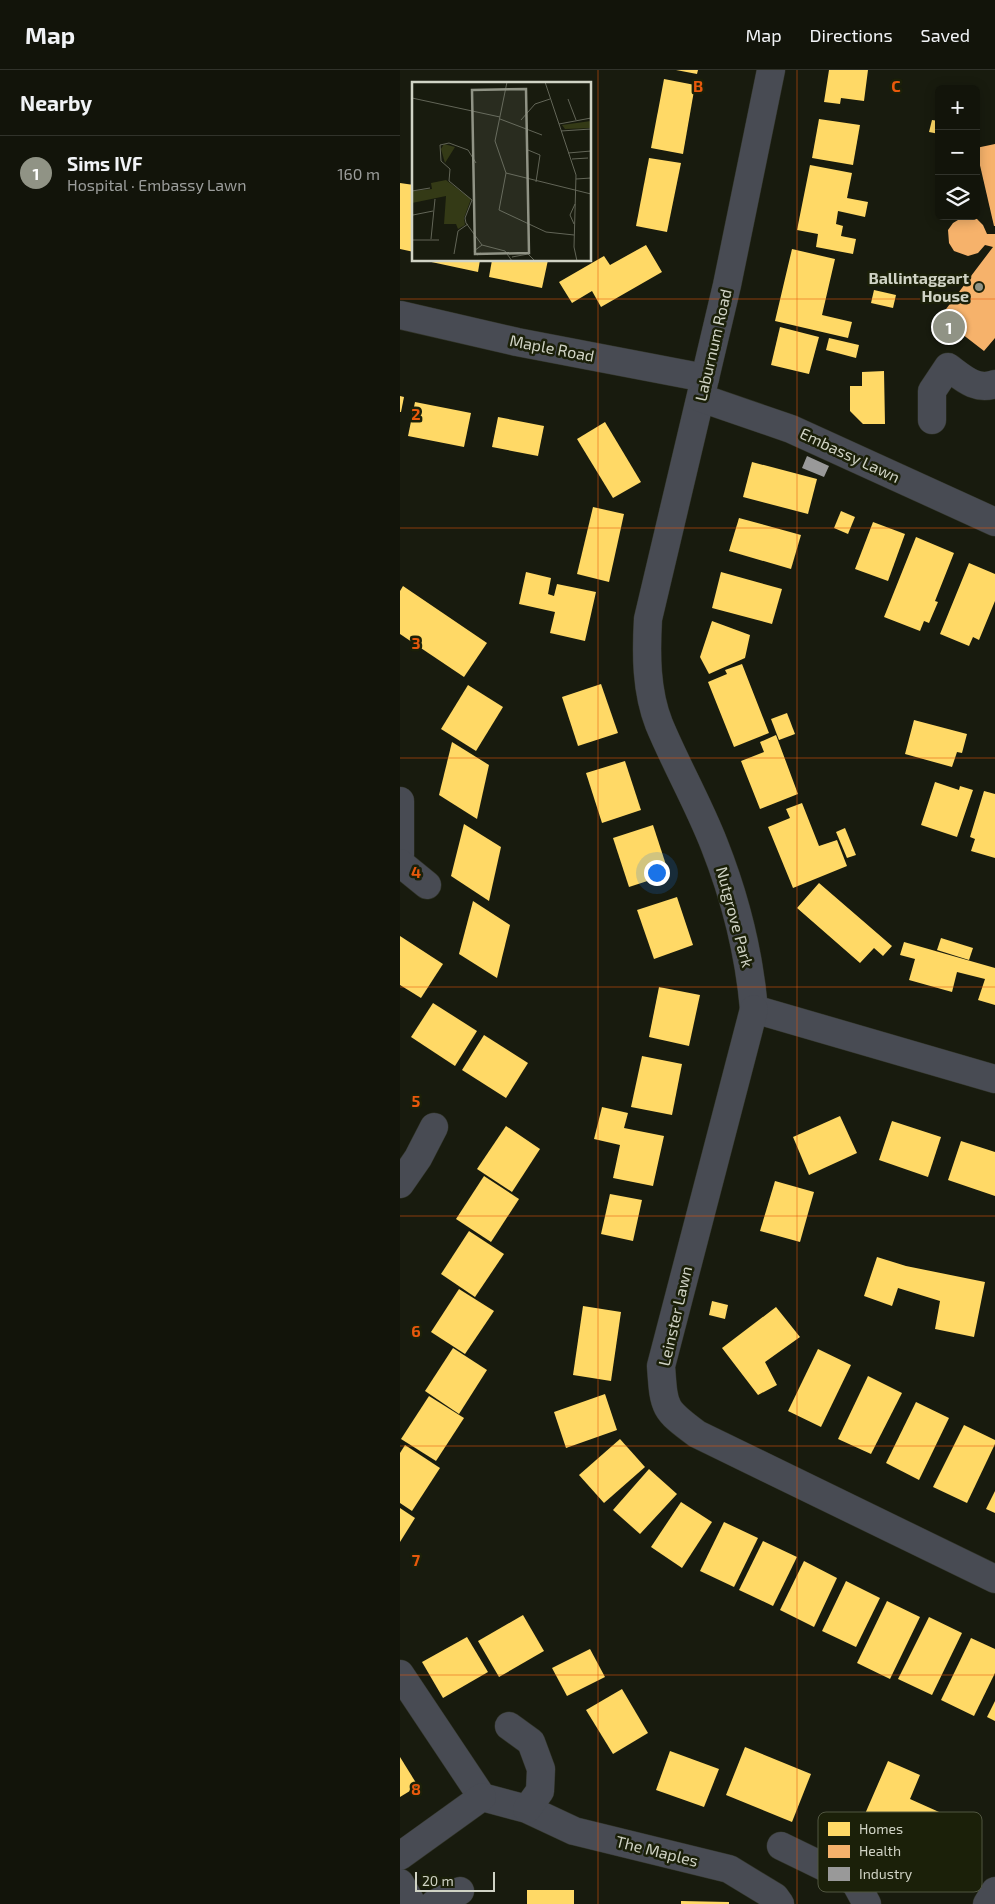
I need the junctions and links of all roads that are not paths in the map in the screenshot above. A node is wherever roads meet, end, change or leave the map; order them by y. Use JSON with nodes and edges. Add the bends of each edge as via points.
{"nodes":[{"id":1,"x":771,"y":70,"type":"edge"},
{"id":2,"x":400,"y":315,"type":"edge"},
{"id":3,"x":995,"y":384,"type":"edge"},
{"id":4,"x":703,"y":388,"type":"junction"},
{"id":5,"x":932,"y":420,"type":"dead end"},
{"id":6,"x":995,"y":522,"type":"edge"},
{"id":7,"x":648,"y":619,"type":"joint"},
{"id":8,"x":400,"y":801,"type":"edge"},
{"id":9,"x":400,"y":855,"type":"edge"},
{"id":10,"x":400,"y":863,"type":"edge"},
{"id":11,"x":427,"y":885,"type":"dead end"},
{"id":12,"x":754,"y":1009,"type":"junction"},
{"id":13,"x":995,"y":1079,"type":"edge"},
{"id":14,"x":434,"y":1127,"type":"dead end"},
{"id":15,"x":400,"y":1184,"type":"edge"},
{"id":16,"x":995,"y":1579,"type":"edge"},
{"id":17,"x":400,"y":1674,"type":"edge"},
{"id":18,"x":509,"y":1726,"type":"dead end"},
{"id":19,"x":482,"y":1797,"type":"junction"},
{"id":20,"x":527,"y":1810,"type":"junction"},
{"id":21,"x":781,"y":1846,"type":"dead end"},
{"id":22,"x":400,"y":1856,"type":"edge"},
{"id":23,"x":818,"y":1864,"type":"edge"},
{"id":24,"x":400,"y":1883,"type":"edge"},
{"id":25,"x":460,"y":1891,"type":"dead end"},
{"id":26,"x":995,"y":1891,"type":"edge"},
{"id":27,"x":860,"y":1892,"type":"edge"},
{"id":28,"x":412,"y":1904,"type":"edge"},
{"id":29,"x":434,"y":1904,"type":"edge"},
{"id":30,"x":780,"y":1904,"type":"edge"},
{"id":31,"x":867,"y":1904,"type":"edge"},
{"id":32,"x":987,"y":1904,"type":"edge"}],
"edges":[{"from":1,"to":4,"type":"street","name":"Laburnum Road"},
{"from":2,"to":4,"type":"street","name":"Maple Road"},
{"from":3,"to":5,"type":"street","via":[[986,387],[970,384],[948,367],[932,391]]},
{"from":4,"to":6,"type":"street","name":"Embassy Lawn"},
{"from":4,"to":7,"type":"street","name":"Laburnum Road"},
{"from":7,"to":12,"type":"street","name":"Nutgrove Park","via":[[646,649],[659,722],[714,845],[740,920]]},
{"from":8,"to":9,"type":"street"},
{"from":10,"to":11,"type":"street"},
{"from":12,"to":13,"type":"street"},
{"from":12,"to":16,"type":"street","name":"Leinster Lawn","via":[[661,1366],[663,1398],[672,1416],[697,1434]]},
{"from":14,"to":15,"type":"street"},
{"from":17,"to":19,"type":"street"},
{"from":18,"to":20,"type":"street","via":[[531,1742],[541,1768],[540,1791]]},
{"from":19,"to":20,"type":"street","name":"The Maples"},
{"from":19,"to":22,"type":"street"},
{"from":20,"to":30,"type":"street","name":"The Maples","via":[[574,1831],[729,1869],[775,1897]]},
{"from":21,"to":23,"type":"street"},
{"from":24,"to":28,"type":"street"},
{"from":25,"to":29,"type":"street"},
{"from":26,"to":32,"type":"street"},
{"from":27,"to":31,"type":"street"}]}
